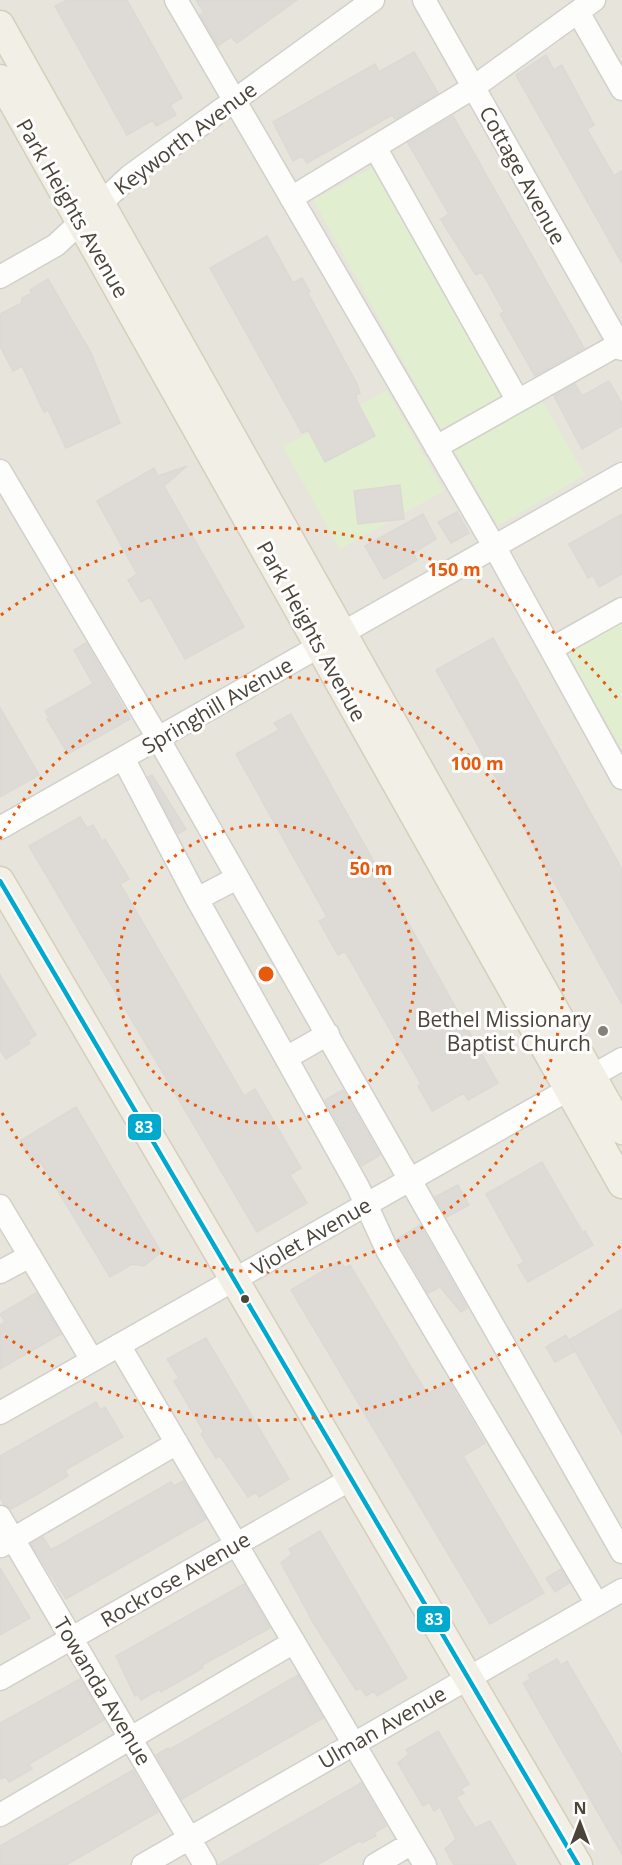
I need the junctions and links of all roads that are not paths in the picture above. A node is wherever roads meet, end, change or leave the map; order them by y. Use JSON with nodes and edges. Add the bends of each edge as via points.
{"nodes":[{"id":1,"x":176,"y":0,"type":"edge"},
{"id":2,"x":373,"y":0,"type":"edge"},
{"id":3,"x":424,"y":0,"type":"edge"},
{"id":4,"x":586,"y":6,"type":"edge"},
{"id":5,"x":0,"y":25,"type":"edge"},
{"id":6,"x":0,"y":79,"type":"edge"},
{"id":7,"x":474,"y":87,"type":"junction"},
{"id":8,"x":622,"y":89,"type":"edge"},
{"id":9,"x":234,"y":101,"type":"junction"},
{"id":10,"x":375,"y":147,"type":"junction"},
{"id":11,"x":291,"y":198,"type":"junction"},
{"id":12,"x":102,"y":201,"type":"junction"},
{"id":13,"x":82,"y":223,"type":"junction"},
{"id":14,"x":0,"y":277,"type":"edge"},
{"id":15,"x":620,"y":347,"type":"edge"},
{"id":16,"x":518,"y":401,"type":"junction"},
{"id":17,"x":436,"y":447,"type":"junction"},
{"id":18,"x":0,"y":471,"type":"edge"},
{"id":19,"x":622,"y":474,"type":"edge"},
{"id":20,"x":494,"y":546,"type":"junction"},
{"id":21,"x":622,"y":609,"type":"edge"},
{"id":22,"x":331,"y":640,"type":"junction"},
{"id":23,"x":551,"y":649,"type":"junction"},
{"id":24,"x":158,"y":738,"type":"junction"},
{"id":25,"x":123,"y":758,"type":"junction"},
{"id":26,"x":622,"y":777,"type":"edge"},
{"id":27,"x":0,"y":828,"type":"edge"},
{"id":28,"x":237,"y":878,"type":"junction"},
{"id":29,"x":0,"y":881,"type":"edge"},
{"id":30,"x":197,"y":899,"type":"junction"},
{"id":31,"x":328,"y":1034,"type":"junction"},
{"id":32,"x":286,"y":1058,"type":"junction"},
{"id":33,"x":622,"y":1059,"type":"edge"},
{"id":34,"x":580,"y":1083,"type":"junction"},
{"id":35,"x":622,"y":1130,"type":"edge"},
{"id":36,"x":410,"y":1179,"type":"junction"},
{"id":37,"x":622,"y":1184,"type":"edge"},
{"id":38,"x":366,"y":1204,"type":"junction"},
{"id":39,"x":0,"y":1206,"type":"edge"},
{"id":40,"x":30,"y":1256,"type":"junction"},
{"id":41,"x":0,"y":1272,"type":"edge"},
{"id":42,"x":234,"y":1280,"type":"junction"},
{"id":43,"x":119,"y":1345,"type":"junction"},
{"id":44,"x":92,"y":1360,"type":"junction"},
{"id":45,"x":0,"y":1413,"type":"edge"},
{"id":46,"x":177,"y":1443,"type":"junction"},
{"id":47,"x":351,"y":1479,"type":"junction"},
{"id":48,"x":0,"y":1517,"type":"edge"},
{"id":49,"x":7,"y":1543,"type":"edge"},
{"id":50,"x":236,"y":1544,"type":"junction"},
{"id":51,"x":622,"y":1552,"type":"edge"},
{"id":52,"x":622,"y":1590,"type":"edge"},
{"id":53,"x":597,"y":1604,"type":"junction"},
{"id":54,"x":72,"y":1637,"type":"junction"},
{"id":55,"x":294,"y":1642,"type":"junction"},
{"id":56,"x":470,"y":1677,"type":"junction"},
{"id":57,"x":0,"y":1679,"type":"edge"},
{"id":58,"x":131,"y":1738,"type":"junction"},
{"id":59,"x":354,"y":1744,"type":"junction"},
{"id":60,"x":0,"y":1815,"type":"edge"},
{"id":61,"x":190,"y":1839,"type":"junction"},
{"id":62,"x":412,"y":1844,"type":"junction"},
{"id":63,"x":143,"y":1865,"type":"edge"},
{"id":64,"x":205,"y":1865,"type":"edge"},
{"id":65,"x":375,"y":1865,"type":"edge"},
{"id":66,"x":425,"y":1865,"type":"edge"},
{"id":67,"x":578,"y":1865,"type":"edge"}],
"edges":[{"from":1,"to":9,"type":"street"},
{"from":2,"to":9,"type":"street","name":"Keyworth Avenue"},
{"from":3,"to":7,"type":"street","name":"Cottage Avenue"},
{"from":4,"to":7,"type":"street"},
{"from":4,"to":8,"type":"street"},
{"from":5,"to":12,"type":"main road","name":"Park Heights Avenue"},
{"from":6,"to":13,"type":"main road","name":"Park Heights Avenue"},
{"from":7,"to":10,"type":"street"},
{"from":7,"to":15,"type":"street","name":"Cottage Avenue"},
{"from":9,"to":11,"type":"street"},
{"from":9,"to":12,"type":"street","name":"Keyworth Avenue","via":[[130,176]]},
{"from":10,"to":11,"type":"street"},
{"from":10,"to":16,"type":"street"},
{"from":11,"to":17,"type":"street"},
{"from":12,"to":13,"type":"street","name":"Keyworth Avenue"},
{"from":12,"to":22,"type":"main road","name":"Park Heights Avenue"},
{"from":13,"to":14,"type":"street","name":"Keyworth Avenue","via":[[56,245]]},
{"from":13,"to":22,"type":"main road","name":"Park Heights Avenue"},
{"from":15,"to":16,"type":"street"},
{"from":16,"to":17,"type":"street"},
{"from":17,"to":20,"type":"street"},
{"from":18,"to":24,"type":"street"},
{"from":19,"to":20,"type":"street","name":"Springhill Avenue"},
{"from":20,"to":22,"type":"street","name":"Springhill Avenue"},
{"from":20,"to":23,"type":"street"},
{"from":21,"to":23,"type":"street"},
{"from":22,"to":24,"type":"street","name":"Springhill Avenue"},
{"from":22,"to":34,"type":"main road","name":"Park Heights Avenue"},
{"from":23,"to":26,"type":"street"},
{"from":24,"to":25,"type":"street","name":"Springhill Avenue"},
{"from":24,"to":28,"type":"street"},
{"from":25,"to":27,"type":"street","name":"Springhill Avenue"},
{"from":25,"to":30,"type":"street"},
{"from":28,"to":30,"type":"street"},
{"from":28,"to":31,"type":"street"},
{"from":29,"to":42,"type":"main road"},
{"from":30,"to":32,"type":"street"},
{"from":31,"to":32,"type":"street"},
{"from":31,"to":36,"type":"street"},
{"from":32,"to":38,"type":"street"},
{"from":33,"to":34,"type":"street","name":"Violet Avenue"},
{"from":34,"to":35,"type":"main road","name":"Park Heights Avenue"},
{"from":34,"to":36,"type":"street","name":"Violet Avenue"},
{"from":34,"to":37,"type":"main road","name":"Park Heights Avenue"},
{"from":36,"to":38,"type":"street","name":"Violet Avenue"},
{"from":36,"to":51,"type":"street"},
{"from":38,"to":42,"type":"street","name":"Violet Avenue"},
{"from":38,"to":53,"type":"street","via":[[388,1252]]},
{"from":39,"to":40,"type":"street"},
{"from":40,"to":41,"type":"street"},
{"from":40,"to":44,"type":"street"},
{"from":42,"to":43,"type":"street","name":"Violet Avenue"},
{"from":42,"to":47,"type":"main road"},
{"from":43,"to":44,"type":"street","name":"Violet Avenue"},
{"from":43,"to":46,"type":"street"},
{"from":44,"to":45,"type":"street","name":"Violet Avenue"},
{"from":46,"to":49,"type":"street"},
{"from":46,"to":50,"type":"street"},
{"from":47,"to":50,"type":"street","name":"Rockrose Avenue"},
{"from":47,"to":56,"type":"main road"},
{"from":48,"to":49,"type":"street","name":"Towanda Avenue"},
{"from":49,"to":54,"type":"street","name":"Towanda Avenue"},
{"from":50,"to":54,"type":"street","name":"Rockrose Avenue"},
{"from":50,"to":55,"type":"street"},
{"from":52,"to":53,"type":"street","name":"Ulman Avenue"},
{"from":53,"to":56,"type":"street","name":"Ulman Avenue"},
{"from":54,"to":57,"type":"street","name":"Rockrose Avenue"},
{"from":54,"to":58,"type":"street","name":"Towanda Avenue"},
{"from":55,"to":58,"type":"street"},
{"from":55,"to":59,"type":"street"},
{"from":56,"to":59,"type":"street","name":"Ulman Avenue"},
{"from":56,"to":67,"type":"main road"},
{"from":58,"to":60,"type":"street"},
{"from":58,"to":61,"type":"street","name":"Towanda Avenue"},
{"from":59,"to":61,"type":"street","name":"Ulman Avenue"},
{"from":59,"to":62,"type":"street"},
{"from":61,"to":63,"type":"street","name":"Ulman Avenue"},
{"from":61,"to":64,"type":"street","name":"Towanda Avenue"},
{"from":62,"to":65,"type":"street"},
{"from":62,"to":66,"type":"street"}]}
